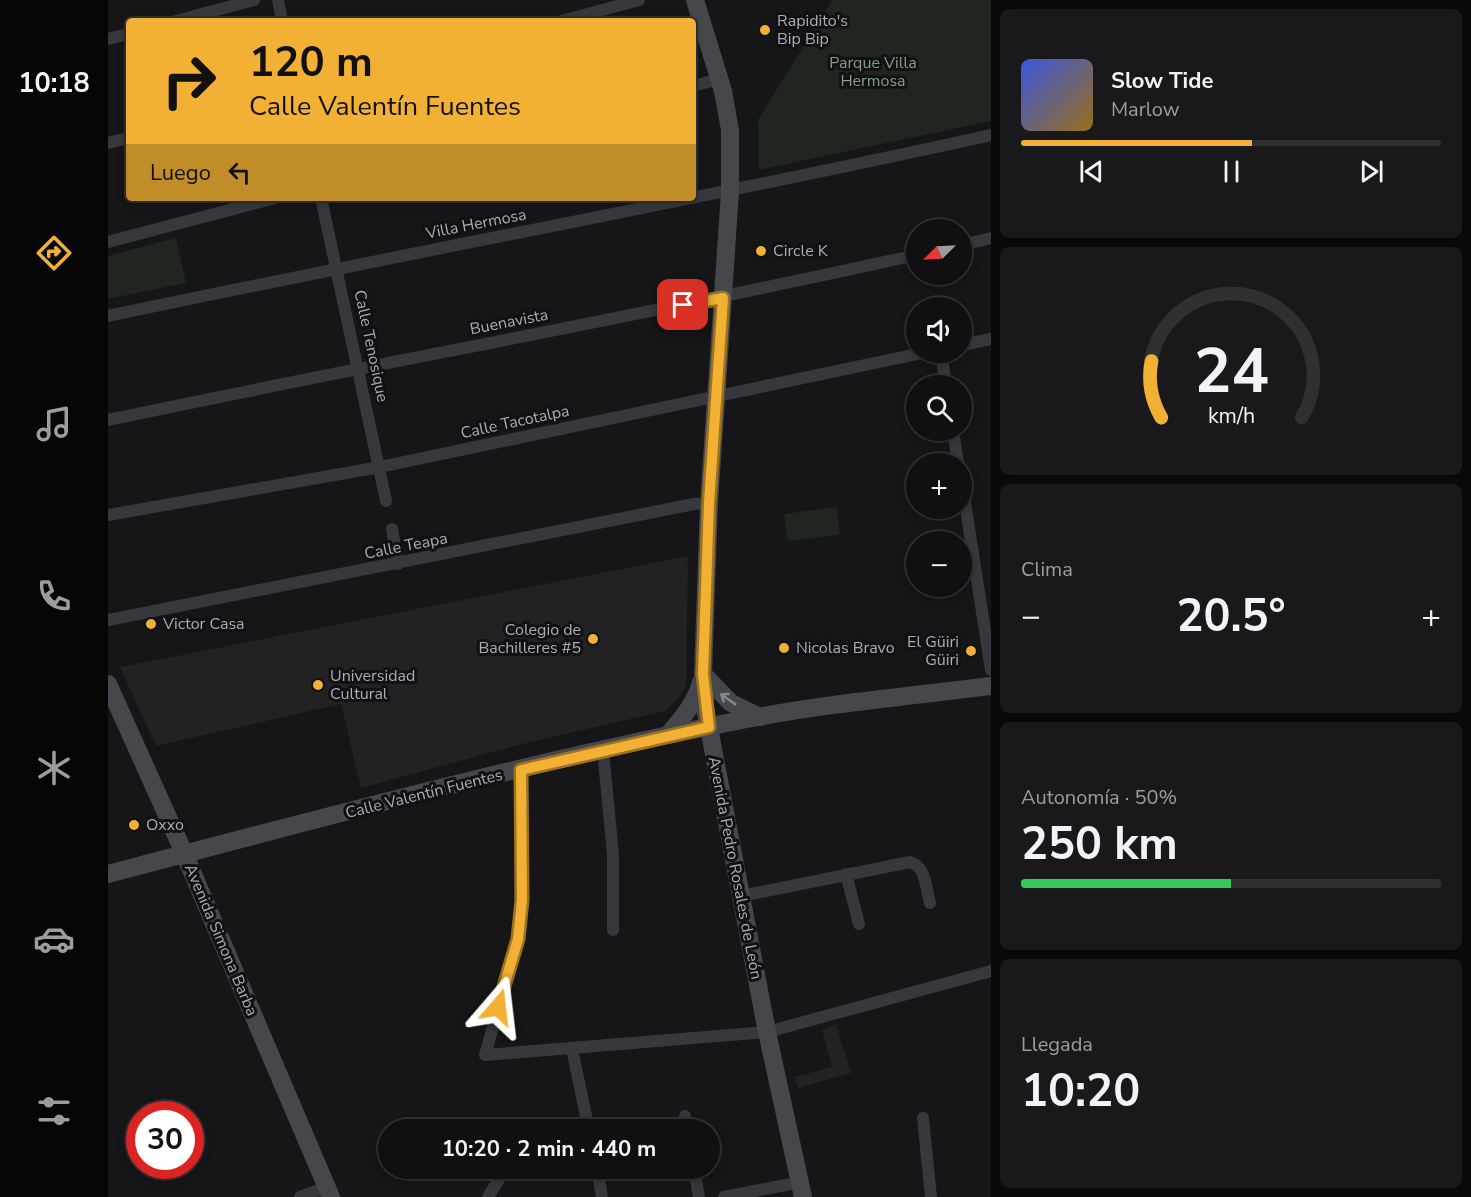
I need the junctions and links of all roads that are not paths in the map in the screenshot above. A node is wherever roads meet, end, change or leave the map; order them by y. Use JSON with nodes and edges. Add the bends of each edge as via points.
{"nodes":[{"id":1,"x":254,"y":0,"type":"edge"},
{"id":2,"x":278,"y":0,"type":"edge"},
{"id":3,"x":639,"y":0,"type":"edge"},
{"id":4,"x":695,"y":0,"type":"edge"},
{"id":5,"x":187,"y":18,"type":"edge"},
{"id":6,"x":281,"y":18,"type":"edge"},
{"id":7,"x":573,"y":18,"type":"edge"},
{"id":8,"x":126,"y":35,"type":"edge"},
{"id":9,"x":108,"y":39,"type":"edge"},
{"id":10,"x":719,"y":79,"type":"junction"},
{"id":11,"x":696,"y":85,"type":"edge"},
{"id":12,"x":991,"y":135,"type":"edge"},
{"id":13,"x":126,"y":139,"type":"edge"},
{"id":14,"x":108,"y":143,"type":"edge"},
{"id":15,"x":730,"y":192,"type":"junction"},
{"id":16,"x":696,"y":199,"type":"edge"},
{"id":17,"x":263,"y":201,"type":"edge"},
{"id":18,"x":322,"y":201,"type":"edge"},
{"id":19,"x":684,"y":201,"type":"edge"},
{"id":20,"x":991,"y":238,"type":"edge"},
{"id":21,"x":108,"y":242,"type":"edge"},
{"id":22,"x":972,"y":242,"type":"edge"},
{"id":23,"x":906,"y":257,"type":"edge"},
{"id":24,"x":338,"y":268,"type":"junction"},
{"id":25,"x":723,"y":298,"type":"junction"},
{"id":26,"x":108,"y":316,"type":"edge"},
{"id":27,"x":991,"y":339,"type":"edge"},
{"id":28,"x":972,"y":343,"type":"edge"},
{"id":29,"x":906,"y":357,"type":"edge"},
{"id":30,"x":357,"y":367,"type":"junction"},
{"id":31,"x":717,"y":398,"type":"junction"},
{"id":32,"x":108,"y":420,"type":"edge"},
{"id":33,"x":380,"y":467,"type":"junction"},
{"id":34,"x":387,"y":501,"type":"dead end"},
{"id":35,"x":709,"y":503,"type":"junction"},
{"id":36,"x":108,"y":515,"type":"edge"},
{"id":37,"x":968,"y":519,"type":"edge"},
{"id":38,"x":392,"y":529,"type":"dead end"},
{"id":39,"x":398,"y":564,"type":"junction"},
{"id":40,"x":108,"y":620,"type":"edge"},
{"id":41,"x":991,"y":670,"type":"edge"},
{"id":42,"x":703,"y":674,"type":"junction"},
{"id":43,"x":108,"y":684,"type":"edge"},
{"id":44,"x":991,"y":686,"type":"edge"},
{"id":45,"x":754,"y":718,"type":"junction"},
{"id":46,"x":709,"y":727,"type":"junction"},
{"id":47,"x":668,"y":735,"type":"junction"},
{"id":48,"x":603,"y":750,"type":"junction"},
{"id":49,"x":715,"y":761,"type":"junction"},
{"id":50,"x":521,"y":770,"type":"junction"},
{"id":51,"x":184,"y":853,"type":"junction"},
{"id":52,"x":108,"y":874,"type":"edge"},
{"id":53,"x":846,"y":874,"type":"junction"},
{"id":54,"x":741,"y":896,"type":"junction"},
{"id":55,"x":930,"y":903,"type":"dead end"},
{"id":56,"x":859,"y":924,"type":"dead end"},
{"id":57,"x":613,"y":930,"type":"dead end"},
{"id":58,"x":991,"y":971,"type":"edge"},
{"id":59,"x":766,"y":1032,"type":"junction"},
{"id":60,"x":572,"y":1049,"type":"junction"},
{"id":61,"x":685,"y":1116,"type":"dead end"},
{"id":62,"x":923,"y":1118,"type":"dead end"},
{"id":63,"x":587,"y":1119,"type":"edge"},
{"id":64,"x":685,"y":1119,"type":"edge"},
{"id":65,"x":499,"y":1179,"type":"edge"},
{"id":66,"x":599,"y":1179,"type":"edge"},
{"id":67,"x":696,"y":1179,"type":"edge"},
{"id":68,"x":802,"y":1189,"type":"edge"},
{"id":69,"x":329,"y":1192,"type":"edge"},
{"id":70,"x":300,"y":1197,"type":"edge"},
{"id":71,"x":488,"y":1197,"type":"edge"},
{"id":72,"x":602,"y":1197,"type":"edge"},
{"id":73,"x":699,"y":1197,"type":"edge"},
{"id":74,"x":724,"y":1197,"type":"edge"},
{"id":75,"x":931,"y":1197,"type":"edge"}],
"edges":[{"from":1,"to":5,"type":"street"},
{"from":2,"to":6,"type":"street"},
{"from":3,"to":7,"type":"street"},
{"from":4,"to":10,"type":"main road","name":"Avenida Pedro Rosales de León"},
{"from":8,"to":9,"type":"street"},
{"from":10,"to":11,"type":"street"},
{"from":10,"to":15,"type":"main road","name":"Avenida Pedro Rosales de León","via":[[730,130]]},
{"from":12,"to":15,"type":"street","name":"Villa Hermosa"},
{"from":13,"to":14,"type":"street"},
{"from":15,"to":16,"type":"street","name":"Villa Hermosa"},
{"from":15,"to":25,"type":"main road","name":"Avenida Pedro Rosales de León"},
{"from":17,"to":21,"type":"street"},
{"from":18,"to":24,"type":"street","name":"Calle Tenosique"},
{"from":19,"to":24,"type":"street","name":"Villa Hermosa"},
{"from":20,"to":22,"type":"street"},
{"from":23,"to":25,"type":"street","name":"Buenavista"},
{"from":24,"to":26,"type":"street","name":"Villa Hermosa"},
{"from":24,"to":30,"type":"street","name":"Calle Tenosique"},
{"from":25,"to":30,"type":"street","name":"Buenavista"},
{"from":25,"to":31,"type":"main road","name":"Avenida Pedro Rosales de León"},
{"from":27,"to":28,"type":"street"},
{"from":29,"to":31,"type":"street","name":"Calle Tacotalpa"},
{"from":30,"to":32,"type":"street","name":"Buenavista"},
{"from":30,"to":33,"type":"street","name":"Calle Tenosique"},
{"from":31,"to":33,"type":"street","name":"Calle Tacotalpa"},
{"from":31,"to":35,"type":"main road","name":"Avenida Pedro Rosales de León"},
{"from":33,"to":34,"type":"street","name":"Calle Tenosique"},
{"from":33,"to":36,"type":"street","name":"Calle Tacotalpa"},
{"from":35,"to":39,"type":"street","name":"Calle Teapa"},
{"from":35,"to":42,"type":"main road","name":"Avenida Pedro Rosales de León"},
{"from":37,"to":41,"type":"street"},
{"from":38,"to":39,"type":"street"},
{"from":39,"to":40,"type":"street","name":"Calle Teapa"},
{"from":45,"to":42,"type":"main road","one_way":true},
{"from":42,"to":46,"type":"main road","name":"Avenida Pedro Rosales de León"},
{"from":42,"to":47,"type":"main road","via":[[697,696]]},
{"from":43,"to":51,"type":"main road","name":"Avenida Simona Barba"},
{"from":44,"to":45,"type":"main road","name":"Calle Valentín Fuentes"},
{"from":45,"to":46,"type":"main road","name":"Calle Valentín Fuentes"},
{"from":45,"to":49,"type":"main road","via":[[731,730]]},
{"from":46,"to":47,"type":"main road","name":"Calle Valentín Fuentes"},
{"from":46,"to":49,"type":"main road","name":"Avenida Pedro Rosales de León"},
{"from":47,"to":48,"type":"main road","name":"Calle Valentín Fuentes"},
{"from":48,"to":50,"type":"main road","name":"Calle Valentín Fuentes"},
{"from":48,"to":57,"type":"street","via":[[613,855]]},
{"from":49,"to":54,"type":"main road","name":"Avenida Pedro Rosales de León"},
{"from":50,"to":51,"type":"main road","name":"Calle Valentín Fuentes"},
{"from":50,"to":60,"type":"street","via":[[522,900],[518,939],[485,1055]]},
{"from":51,"to":52,"type":"main road","name":"Calle Valentín Fuentes"},
{"from":51,"to":69,"type":"main road","name":"Avenida Simona Barba"},
{"from":53,"to":54,"type":"street"},
{"from":53,"to":55,"type":"street","via":[[914,862],[922,870]]},
{"from":53,"to":56,"type":"street"},
{"from":54,"to":59,"type":"main road","name":"Avenida Pedro Rosales de León"},
{"from":58,"to":59,"type":"street"},
{"from":59,"to":60,"type":"street"},
{"from":59,"to":68,"type":"main road","name":"Avenida Pedro Rosales de León"},
{"from":60,"to":63,"type":"street"},
{"from":61,"to":64,"type":"street"},
{"from":62,"to":75,"type":"street"},
{"from":65,"to":71,"type":"street"},
{"from":66,"to":72,"type":"street"},
{"from":67,"to":73,"type":"street"},
{"from":68,"to":74,"type":"street"},
{"from":69,"to":70,"type":"street"}]}
